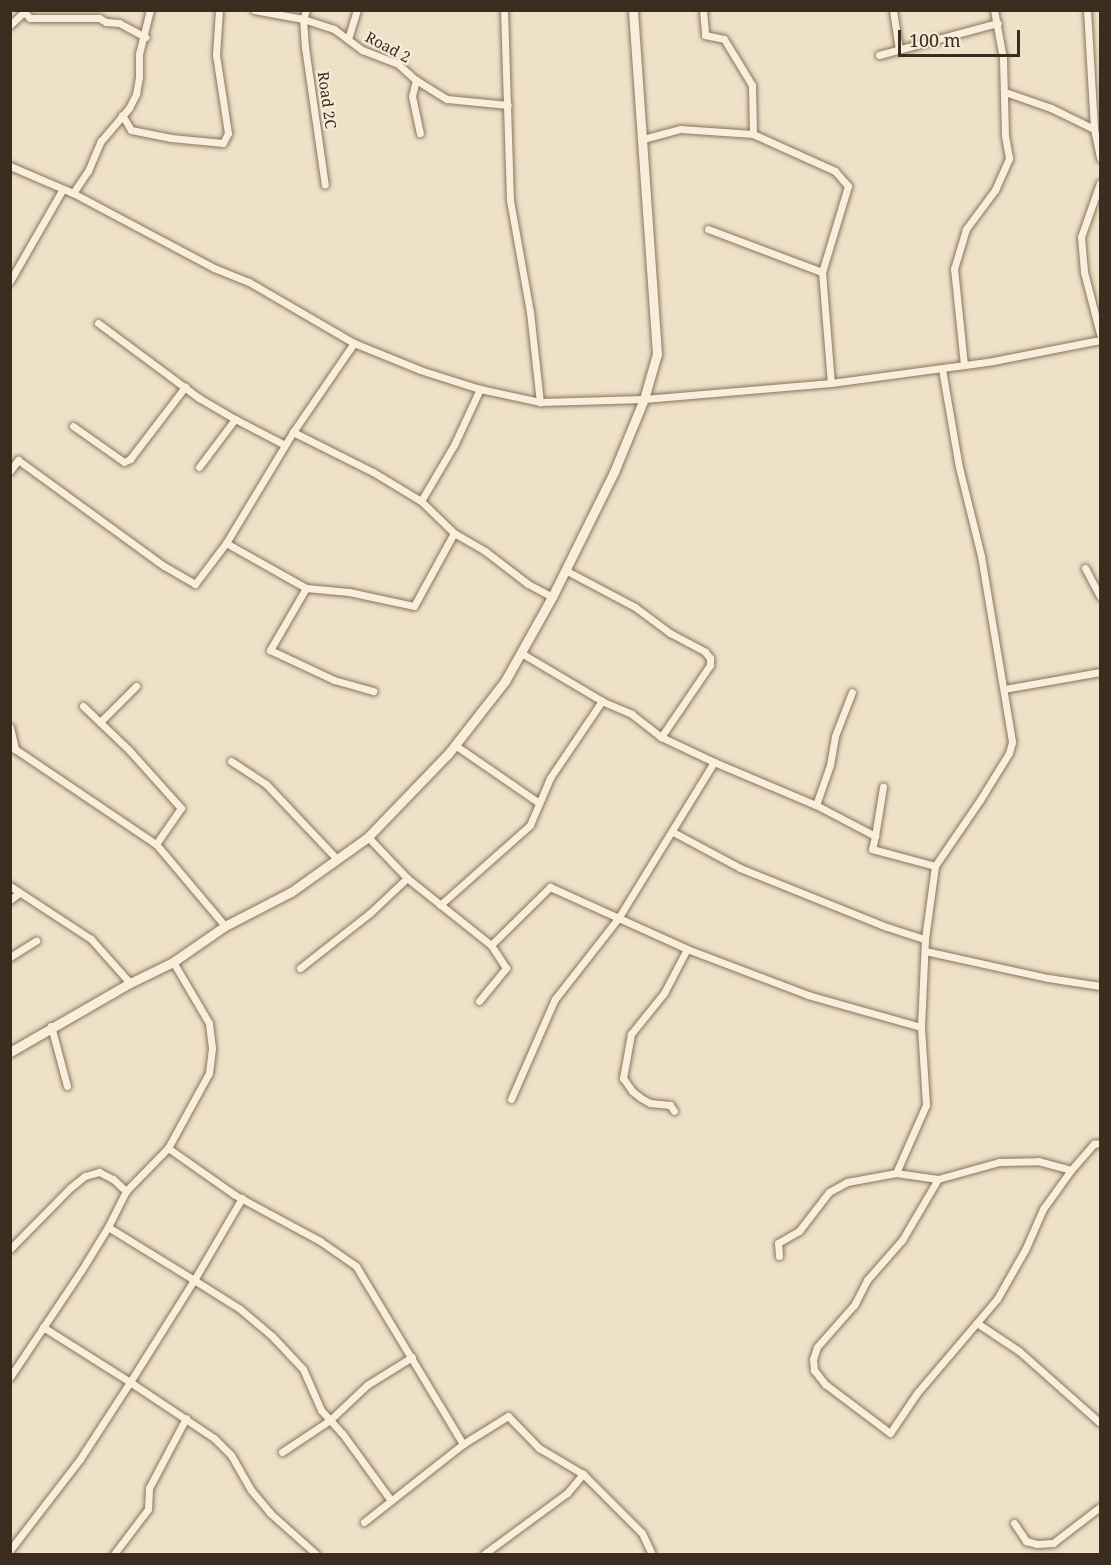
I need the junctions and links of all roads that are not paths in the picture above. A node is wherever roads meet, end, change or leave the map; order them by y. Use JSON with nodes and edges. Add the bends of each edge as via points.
{"nodes":[{"id":1,"x":150,"y":10,"type":"edge"},
{"id":2,"x":219,"y":10,"type":"edge"},
{"id":3,"x":254,"y":10,"type":"edge"},
{"id":4,"x":306,"y":10,"type":"edge"},
{"id":5,"x":357,"y":10,"type":"edge"},
{"id":6,"x":504,"y":10,"type":"edge"},
{"id":7,"x":633,"y":10,"type":"edge"},
{"id":8,"x":703,"y":10,"type":"edge"},
{"id":9,"x":893,"y":10,"type":"edge"},
{"id":10,"x":994,"y":10,"type":"edge"},
{"id":11,"x":1087,"y":10,"type":"edge"},
{"id":12,"x":24,"y":11,"type":"edge"},
{"id":13,"x":100,"y":14,"type":"edge"},
{"id":14,"x":303,"y":19,"type":"junction"},
{"id":15,"x":998,"y":23,"type":"junction"},
{"id":16,"x":10,"y":25,"type":"edge"},
{"id":17,"x":145,"y":37,"type":"junction"},
{"id":18,"x":348,"y":39,"type":"junction"},
{"id":19,"x":899,"y":50,"type":"junction"},
{"id":20,"x":879,"y":55,"type":"dead end"},
{"id":21,"x":416,"y":80,"type":"junction"},
{"id":22,"x":1005,"y":92,"type":"junction"},
{"id":23,"x":508,"y":105,"type":"junction"},
{"id":24,"x":122,"y":115,"type":"junction"},
{"id":25,"x":1094,"y":129,"type":"junction"},
{"id":26,"x":420,"y":134,"type":"dead end"},
{"id":27,"x":753,"y":134,"type":"junction"},
{"id":28,"x":643,"y":139,"type":"junction"},
{"id":29,"x":1101,"y":158,"type":"edge"},
{"id":30,"x":10,"y":166,"type":"edge"},
{"id":31,"x":1101,"y":183,"type":"edge"},
{"id":32,"x":325,"y":185,"type":"dead end"},
{"id":33,"x":63,"y":189,"type":"junction"},
{"id":34,"x":73,"y":193,"type":"junction"},
{"id":35,"x":708,"y":229,"type":"dead end"},
{"id":36,"x":822,"y":272,"type":"junction"},
{"id":37,"x":10,"y":281,"type":"edge"},
{"id":38,"x":98,"y":323,"type":"dead end"},
{"id":39,"x":1101,"y":334,"type":"edge"},
{"id":40,"x":1101,"y":340,"type":"edge"},
{"id":41,"x":354,"y":343,"type":"junction"},
{"id":42,"x":964,"y":365,"type":"junction"},
{"id":43,"x":942,"y":369,"type":"junction"},
{"id":44,"x":831,"y":383,"type":"junction"},
{"id":45,"x":185,"y":387,"type":"junction"},
{"id":46,"x":480,"y":389,"type":"junction"},
{"id":47,"x":644,"y":399,"type":"junction"},
{"id":48,"x":540,"y":402,"type":"junction"},
{"id":49,"x":235,"y":419,"type":"junction"},
{"id":50,"x":73,"y":426,"type":"dead end"},
{"id":51,"x":293,"y":432,"type":"junction"},
{"id":52,"x":285,"y":445,"type":"junction"},
{"id":53,"x":199,"y":467,"type":"dead end"},
{"id":54,"x":10,"y":471,"type":"edge"},
{"id":55,"x":421,"y":501,"type":"junction"},
{"id":56,"x":454,"y":533,"type":"junction"},
{"id":57,"x":226,"y":543,"type":"junction"},
{"id":58,"x":1085,"y":568,"type":"dead end"},
{"id":59,"x":565,"y":570,"type":"junction"},
{"id":60,"x":306,"y":588,"type":"junction"},
{"id":61,"x":1101,"y":596,"type":"edge"},
{"id":62,"x":552,"y":597,"type":"junction"},
{"id":63,"x":521,"y":653,"type":"junction"},
{"id":64,"x":1101,"y":672,"type":"edge"},
{"id":65,"x":136,"y":686,"type":"dead end"},
{"id":66,"x":1004,"y":689,"type":"junction"},
{"id":67,"x":373,"y":691,"type":"dead end"},
{"id":68,"x":852,"y":692,"type":"dead end"},
{"id":69,"x":602,"y":701,"type":"junction"},
{"id":70,"x":83,"y":706,"type":"dead end"},
{"id":71,"x":100,"y":722,"type":"junction"},
{"id":72,"x":10,"y":727,"type":"edge"},
{"id":73,"x":661,"y":736,"type":"junction"},
{"id":74,"x":455,"y":745,"type":"junction"},
{"id":75,"x":231,"y":761,"type":"dead end"},
{"id":76,"x":714,"y":762,"type":"junction"},
{"id":77,"x":883,"y":787,"type":"dead end"},
{"id":78,"x":539,"y":803,"type":"junction"},
{"id":79,"x":816,"y":805,"type":"junction"},
{"id":80,"x":673,"y":832,"type":"junction"},
{"id":81,"x":875,"y":836,"type":"junction"},
{"id":82,"x":368,"y":837,"type":"junction"},
{"id":83,"x":156,"y":844,"type":"junction"},
{"id":84,"x":337,"y":859,"type":"junction"},
{"id":85,"x":935,"y":866,"type":"junction"},
{"id":86,"x":406,"y":878,"type":"junction"},
{"id":87,"x":10,"y":886,"type":"edge"},
{"id":88,"x":19,"y":892,"type":"junction"},
{"id":89,"x":10,"y":900,"type":"edge"},
{"id":90,"x":440,"y":905,"type":"junction"},
{"id":91,"x":618,"y":917,"type":"junction"},
{"id":92,"x":225,"y":926,"type":"junction"},
{"id":93,"x":925,"y":939,"type":"junction"},
{"id":94,"x":36,"y":941,"type":"dead end"},
{"id":95,"x":491,"y":945,"type":"junction"},
{"id":96,"x":687,"y":950,"type":"junction"},
{"id":97,"x":925,"y":951,"type":"junction"},
{"id":98,"x":10,"y":957,"type":"edge"},
{"id":99,"x":173,"y":963,"type":"junction"},
{"id":100,"x":300,"y":968,"type":"dead end"},
{"id":101,"x":130,"y":983,"type":"junction"},
{"id":102,"x":1101,"y":986,"type":"edge"},
{"id":103,"x":479,"y":1001,"type":"dead end"},
{"id":104,"x":51,"y":1026,"type":"junction"},
{"id":105,"x":921,"y":1027,"type":"junction"},
{"id":106,"x":10,"y":1052,"type":"edge"},
{"id":107,"x":67,"y":1086,"type":"dead end"},
{"id":108,"x":511,"y":1098,"type":"dead end"},
{"id":109,"x":674,"y":1111,"type":"dead end"},
{"id":110,"x":1101,"y":1143,"type":"edge"},
{"id":111,"x":168,"y":1148,"type":"junction"},
{"id":112,"x":1071,"y":1170,"type":"junction"},
{"id":113,"x":896,"y":1173,"type":"junction"},
{"id":114,"x":938,"y":1179,"type":"junction"},
{"id":115,"x":126,"y":1191,"type":"junction"},
{"id":116,"x":242,"y":1198,"type":"junction"},
{"id":117,"x":108,"y":1227,"type":"junction"},
{"id":118,"x":10,"y":1249,"type":"edge"},
{"id":119,"x":779,"y":1256,"type":"dead end"},
{"id":120,"x":194,"y":1280,"type":"junction"},
{"id":121,"x":977,"y":1323,"type":"junction"},
{"id":122,"x":43,"y":1327,"type":"junction"},
{"id":123,"x":412,"y":1357,"type":"junction"},
{"id":124,"x":10,"y":1377,"type":"edge"},
{"id":125,"x":130,"y":1382,"type":"junction"},
{"id":126,"x":186,"y":1418,"type":"junction"},
{"id":127,"x":330,"y":1420,"type":"junction"},
{"id":128,"x":1101,"y":1423,"type":"edge"},
{"id":129,"x":464,"y":1444,"type":"junction"},
{"id":130,"x":282,"y":1452,"type":"dead end"},
{"id":131,"x":583,"y":1474,"type":"junction"},
{"id":132,"x":390,"y":1499,"type":"junction"},
{"id":133,"x":1101,"y":1507,"type":"edge"},
{"id":134,"x":364,"y":1522,"type":"dead end"},
{"id":135,"x":1014,"y":1523,"type":"dead end"},
{"id":136,"x":120,"y":1548,"type":"junction"},
{"id":137,"x":10,"y":1550,"type":"edge"},
{"id":138,"x":649,"y":1552,"type":"edge"},
{"id":139,"x":114,"y":1554,"type":"edge"},
{"id":140,"x":127,"y":1554,"type":"edge"},
{"id":141,"x":316,"y":1554,"type":"edge"},
{"id":142,"x":484,"y":1554,"type":"edge"}],
"edges":[{"from":1,"to":17,"type":"street"},
{"from":2,"to":24,"type":"street","via":[[216,55],[228,133],[223,143],[131,130]]},
{"from":3,"to":14,"type":"street","name":"Road 2"},
{"from":4,"to":14,"type":"street"},
{"from":5,"to":18,"type":"street"},
{"from":6,"to":23,"type":"street"},
{"from":7,"to":28,"type":"street"},
{"from":8,"to":27,"type":"street","via":[[705,35],[724,39],[752,85]]},
{"from":9,"to":19,"type":"street"},
{"from":10,"to":15,"type":"street"},
{"from":11,"to":25,"type":"street"},
{"from":12,"to":13,"type":"street","via":[[30,18]]},
{"from":12,"to":16,"type":"street"},
{"from":13,"to":17,"type":"street","via":[[106,22],[118,23]]},
{"from":14,"to":18,"type":"street","name":"Road 2","via":[[334,29]]},
{"from":14,"to":32,"type":"street","name":"Road 2C"},
{"from":15,"to":19,"type":"street"},
{"from":15,"to":22,"type":"street"},
{"from":17,"to":24,"type":"street","via":[[138,61],[139,85]]},
{"from":18,"to":21,"type":"street","name":"Road 2","via":[[362,50],[398,64]]},
{"from":19,"to":20,"type":"street"},
{"from":21,"to":23,"type":"street","name":"Road 2","via":[[447,99]]},
{"from":21,"to":26,"type":"street","via":[[412,96]]},
{"from":22,"to":25,"type":"street"},
{"from":22,"to":42,"type":"street","via":[[1009,158],[995,190],[966,229],[954,269]]},
{"from":23,"to":48,"type":"street","via":[[510,200],[530,312]]},
{"from":24,"to":34,"type":"street","via":[[101,141]]},
{"from":25,"to":29,"type":"street"},
{"from":27,"to":28,"type":"street","via":[[680,129]]},
{"from":27,"to":36,"type":"street","via":[[835,171],[848,186]]},
{"from":28,"to":47,"type":"street","via":[[657,354]]},
{"from":30,"to":33,"type":"street"},
{"from":31,"to":39,"type":"street","via":[[1081,237],[1084,272]]},
{"from":33,"to":34,"type":"street"},
{"from":33,"to":37,"type":"street"},
{"from":34,"to":41,"type":"street","via":[[214,268],[249,282]]},
{"from":35,"to":36,"type":"street"},
{"from":36,"to":44,"type":"street"},
{"from":38,"to":45,"type":"street"},
{"from":40,"to":42,"type":"street"},
{"from":41,"to":46,"type":"street"},
{"from":41,"to":51,"type":"street"},
{"from":42,"to":43,"type":"street"},
{"from":43,"to":44,"type":"street"},
{"from":43,"to":66,"type":"street"},
{"from":44,"to":47,"type":"street"},
{"from":45,"to":49,"type":"street"},
{"from":45,"to":50,"type":"street","via":[[124,462]]},
{"from":46,"to":48,"type":"street"},
{"from":46,"to":55,"type":"street","via":[[454,445]]},
{"from":47,"to":48,"type":"street"},
{"from":47,"to":59,"type":"street","via":[[614,472]]},
{"from":49,"to":52,"type":"street"},
{"from":49,"to":53,"type":"street"},
{"from":51,"to":52,"type":"street"},
{"from":51,"to":55,"type":"street"},
{"from":52,"to":57,"type":"street"},
{"from":54,"to":57,"type":"street","via":[[18,460],[164,566],[195,584]]},
{"from":55,"to":56,"type":"street"},
{"from":56,"to":60,"type":"street","via":[[414,606],[349,592]]},
{"from":56,"to":62,"type":"street"},
{"from":57,"to":60,"type":"street"},
{"from":58,"to":61,"type":"street"},
{"from":59,"to":62,"type":"street"},
{"from":59,"to":73,"type":"street","via":[[635,607],[710,658],[710,665]]},
{"from":60,"to":67,"type":"street","via":[[270,650],[334,680]]},
{"from":62,"to":63,"type":"street"},
{"from":63,"to":69,"type":"street"},
{"from":63,"to":74,"type":"street","via":[[505,681]]},
{"from":64,"to":66,"type":"street"},
{"from":65,"to":71,"type":"street"},
{"from":66,"to":85,"type":"street","via":[[1012,742],[1009,753]]},
{"from":68,"to":79,"type":"street"},
{"from":69,"to":73,"type":"street","via":[[632,714]]},
{"from":69,"to":78,"type":"street","via":[[550,778]]},
{"from":70,"to":71,"type":"street"},
{"from":71,"to":83,"type":"street","via":[[181,808]]},
{"from":72,"to":83,"type":"street","via":[[15,749]]},
{"from":73,"to":76,"type":"street"},
{"from":74,"to":78,"type":"street"},
{"from":74,"to":82,"type":"street"},
{"from":75,"to":84,"type":"street","via":[[266,784]]},
{"from":76,"to":79,"type":"street"},
{"from":76,"to":80,"type":"street"},
{"from":77,"to":81,"type":"street"},
{"from":78,"to":90,"type":"street","via":[[530,825]]},
{"from":79,"to":81,"type":"street"},
{"from":80,"to":91,"type":"street"},
{"from":80,"to":93,"type":"street","via":[[740,868]]},
{"from":81,"to":85,"type":"street","via":[[872,849]]},
{"from":82,"to":84,"type":"street"},
{"from":82,"to":86,"type":"street"},
{"from":83,"to":92,"type":"street"},
{"from":84,"to":92,"type":"street","via":[[291,892]]},
{"from":85,"to":93,"type":"street"},
{"from":86,"to":90,"type":"street"},
{"from":86,"to":100,"type":"street","via":[[370,913]]},
{"from":87,"to":88,"type":"street"},
{"from":88,"to":89,"type":"street"},
{"from":88,"to":101,"type":"street","via":[[91,939]]},
{"from":90,"to":95,"type":"street"},
{"from":91,"to":95,"type":"street","via":[[550,887]]},
{"from":91,"to":96,"type":"street"},
{"from":91,"to":108,"type":"street","via":[[555,999]]},
{"from":92,"to":99,"type":"street"},
{"from":93,"to":97,"type":"street"},
{"from":94,"to":98,"type":"street"},
{"from":95,"to":103,"type":"street","via":[[506,968]]},
{"from":96,"to":105,"type":"street","via":[[808,995]]},
{"from":96,"to":109,"type":"street","via":[[664,993],[631,1034],[623,1078],[641,1098],[670,1105]]},
{"from":97,"to":102,"type":"street"},
{"from":97,"to":105,"type":"street"},
{"from":99,"to":101,"type":"street"},
{"from":99,"to":111,"type":"street","via":[[209,1023],[212,1048],[208,1072]]},
{"from":101,"to":104,"type":"street"},
{"from":104,"to":106,"type":"street"},
{"from":104,"to":107,"type":"street"},
{"from":105,"to":113,"type":"street","via":[[926,1105]]},
{"from":110,"to":112,"type":"street","via":[[1094,1144]]},
{"from":111,"to":115,"type":"street"},
{"from":111,"to":116,"type":"street"},
{"from":112,"to":114,"type":"street","via":[[1038,1161],[999,1162]]},
{"from":112,"to":121,"type":"street","via":[[1043,1209],[997,1299]]},
{"from":113,"to":114,"type":"street"},
{"from":113,"to":119,"type":"street","via":[[847,1182],[829,1192],[799,1231],[778,1243]]},
{"from":114,"to":121,"type":"street","via":[[902,1240],[817,1347],[814,1370],[825,1384],[890,1433],[917,1393]]},
{"from":115,"to":117,"type":"street"},
{"from":115,"to":118,"type":"street","via":[[99,1172],[86,1176]]},
{"from":116,"to":120,"type":"street"},
{"from":116,"to":123,"type":"street","via":[[320,1241],[356,1266]]},
{"from":117,"to":120,"type":"street"},
{"from":117,"to":122,"type":"street"},
{"from":120,"to":125,"type":"street"},
{"from":120,"to":127,"type":"street","via":[[240,1309],[272,1336],[303,1370],[321,1410]]},
{"from":121,"to":128,"type":"street","via":[[1019,1351]]},
{"from":122,"to":124,"type":"street"},
{"from":122,"to":125,"type":"street"},
{"from":123,"to":127,"type":"street","via":[[367,1385]]},
{"from":123,"to":129,"type":"street"},
{"from":125,"to":126,"type":"street"},
{"from":125,"to":137,"type":"street","via":[[80,1459]]},
{"from":126,"to":136,"type":"street","via":[[149,1488],[148,1509]]},
{"from":126,"to":141,"type":"street","via":[[231,1455],[250,1490],[270,1514]]},
{"from":127,"to":130,"type":"street"},
{"from":127,"to":132,"type":"street"},
{"from":129,"to":131,"type":"street","via":[[508,1416],[539,1448]]},
{"from":129,"to":132,"type":"street"},
{"from":131,"to":138,"type":"street","via":[[642,1533]]},
{"from":131,"to":142,"type":"street","via":[[567,1493]]},
{"from":132,"to":134,"type":"street"},
{"from":133,"to":135,"type":"street","via":[[1053,1544],[1026,1541]]},
{"from":136,"to":139,"type":"street"},
{"from":136,"to":140,"type":"street"}]}
